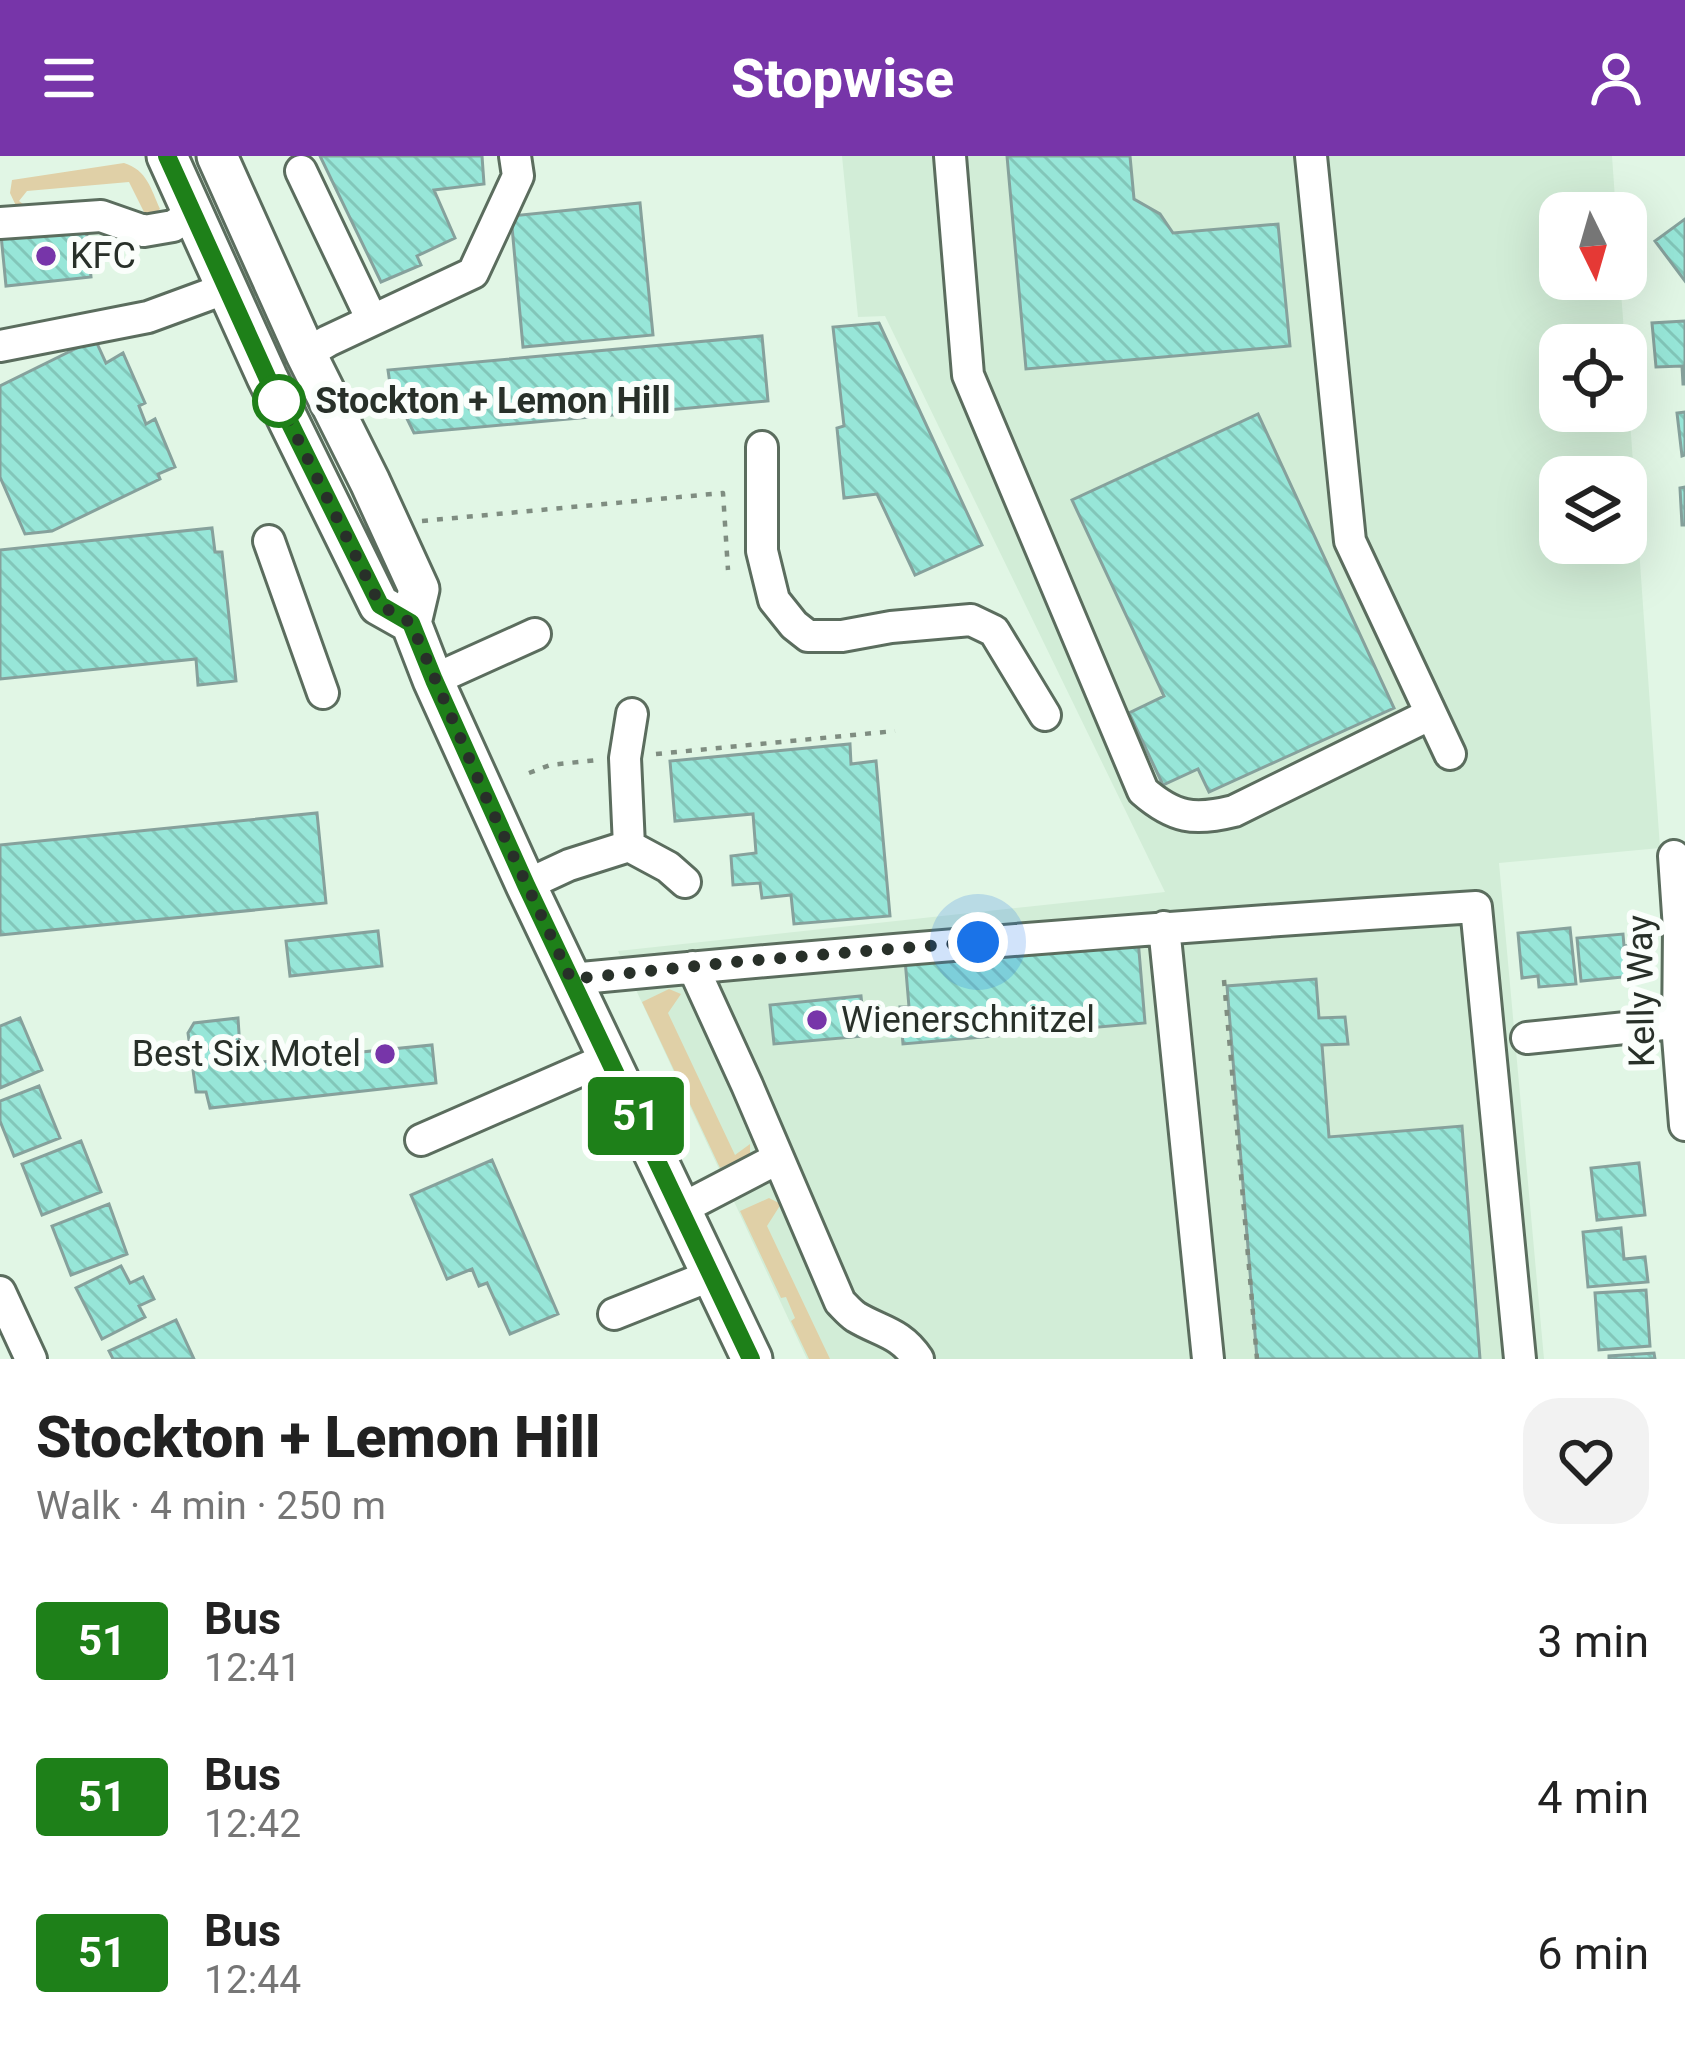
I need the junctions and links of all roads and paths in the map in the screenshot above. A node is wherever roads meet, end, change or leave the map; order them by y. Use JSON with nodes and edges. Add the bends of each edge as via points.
{"nodes":[{"id":1,"x":166,"y":156,"type":"edge"},
{"id":2,"x":217,"y":156,"type":"edge"},
{"id":3,"x":515,"y":156,"type":"edge"},
{"id":4,"x":950,"y":156,"type":"edge"},
{"id":5,"x":1311,"y":156,"type":"edge"},
{"id":6,"x":301,"y":171,"type":"dead end"},
{"id":7,"x":193,"y":213,"type":"junction"},
{"id":8,"x":0,"y":223,"type":"edge"},
{"id":9,"x":227,"y":288,"type":"junction"},
{"id":10,"x":372,"y":320,"type":"junction"},
{"id":11,"x":0,"y":346,"type":"edge"},
{"id":12,"x":306,"y":354,"type":"junction"},
{"id":13,"x":762,"y":448,"type":"dead end"},
{"id":14,"x":412,"y":522,"type":"dead end"},
{"id":15,"x":269,"y":541,"type":"dead end"},
{"id":16,"x":728,"y":570,"type":"dead end"},
{"id":17,"x":411,"y":623,"type":"junction"},
{"id":18,"x":535,"y":634,"type":"dead end"},
{"id":19,"x":434,"y":680,"type":"junction"},
{"id":20,"x":323,"y":693,"type":"dead end"},
{"id":21,"x":632,"y":714,"type":"dead end"},
{"id":22,"x":1431,"y":714,"type":"junction"},
{"id":23,"x":1045,"y":715,"type":"dead end"},
{"id":24,"x":895,"y":730,"type":"dead end"},
{"id":25,"x":1450,"y":754,"type":"dead end"},
{"id":26,"x":625,"y":758,"type":"junction"},
{"id":27,"x":529,"y":773,"type":"dead end"},
{"id":28,"x":629,"y":846,"type":"junction"},
{"id":29,"x":1673,"y":856,"type":"dead end"},
{"id":30,"x":685,"y":882,"type":"dead end"},
{"id":31,"x":526,"y":885,"type":"junction"},
{"id":32,"x":1164,"y":927,"type":"junction"},
{"id":33,"x":693,"y":967,"type":"junction"},
{"id":34,"x":571,"y":979,"type":"junction"},
{"id":35,"x":1224,"y":980,"type":"dead end"},
{"id":36,"x":1682,"y":1022,"type":"edge"},
{"id":37,"x":1527,"y":1038,"type":"dead end"},
{"id":38,"x":609,"y":1058,"type":"junction"},
{"id":39,"x":1685,"y":1125,"type":"edge"},
{"id":40,"x":421,"y":1140,"type":"dead end"},
{"id":41,"x":777,"y":1159,"type":"junction"},
{"id":42,"x":680,"y":1209,"type":"junction"},
{"id":43,"x":712,"y":1275,"type":"junction"},
{"id":44,"x":0,"y":1292,"type":"edge"},
{"id":45,"x":614,"y":1315,"type":"dead end"},
{"id":46,"x":31,"y":1359,"type":"edge"},
{"id":47,"x":752,"y":1359,"type":"edge"},
{"id":48,"x":918,"y":1359,"type":"edge"},
{"id":49,"x":1208,"y":1359,"type":"edge"},
{"id":50,"x":1257,"y":1359,"type":"edge"},
{"id":51,"x":1520,"y":1359,"type":"edge"}],
"edges":[{"from":1,"to":7,"type":"main road"},
{"from":2,"to":12,"type":"main road"},
{"from":3,"to":10,"type":"street","via":[[518,176],[473,273]]},
{"from":4,"to":22,"type":"street","via":[[968,375],[1143,791],[1182,814],[1234,811]]},
{"from":5,"to":22,"type":"street","via":[[1350,541]]},
{"from":6,"to":10,"type":"street"},
{"from":7,"to":8,"type":"street","via":[[145,231],[101,216]]},
{"from":7,"to":9,"type":"main road"},
{"from":9,"to":11,"type":"street","via":[[148,317]]},
{"from":9,"to":17,"type":"main road","via":[[380,605]]},
{"from":10,"to":12,"type":"street"},
{"from":12,"to":17,"type":"main road","via":[[419,589]]},
{"from":13,"to":23,"type":"street","via":[[762,551],[775,600],[794,626],[808,636],[842,636],[971,620],[994,631]]},
{"from":14,"to":16,"type":"path","via":[[723,493]]},
{"from":15,"to":20,"type":"street"},
{"from":17,"to":19,"type":"main road"},
{"from":18,"to":19,"type":"street"},
{"from":19,"to":31,"type":"main road"},
{"from":21,"to":26,"type":"street"},
{"from":22,"to":25,"type":"street"},
{"from":24,"to":26,"type":"path"},
{"from":26,"to":27,"type":"path"},
{"from":26,"to":28,"type":"street"},
{"from":28,"to":30,"type":"street"},
{"from":28,"to":31,"type":"street"},
{"from":29,"to":36,"type":"street","name":"Kelly Way"},
{"from":31,"to":34,"type":"main road"},
{"from":32,"to":33,"type":"street"},
{"from":32,"to":49,"type":"street"},
{"from":32,"to":51,"type":"street","via":[[1476,907]]},
{"from":33,"to":34,"type":"street"},
{"from":33,"to":41,"type":"street"},
{"from":34,"to":38,"type":"main road"},
{"from":35,"to":50,"type":"path"},
{"from":36,"to":37,"type":"street"},
{"from":36,"to":39,"type":"street","name":"Kelly Way"},
{"from":38,"to":40,"type":"street"},
{"from":38,"to":42,"type":"main road"},
{"from":41,"to":42,"type":"street"},
{"from":41,"to":48,"type":"street","via":[[840,1302]]},
{"from":42,"to":43,"type":"main road"},
{"from":43,"to":45,"type":"street"},
{"from":43,"to":47,"type":"main road"},
{"from":44,"to":46,"type":"street"}]}
